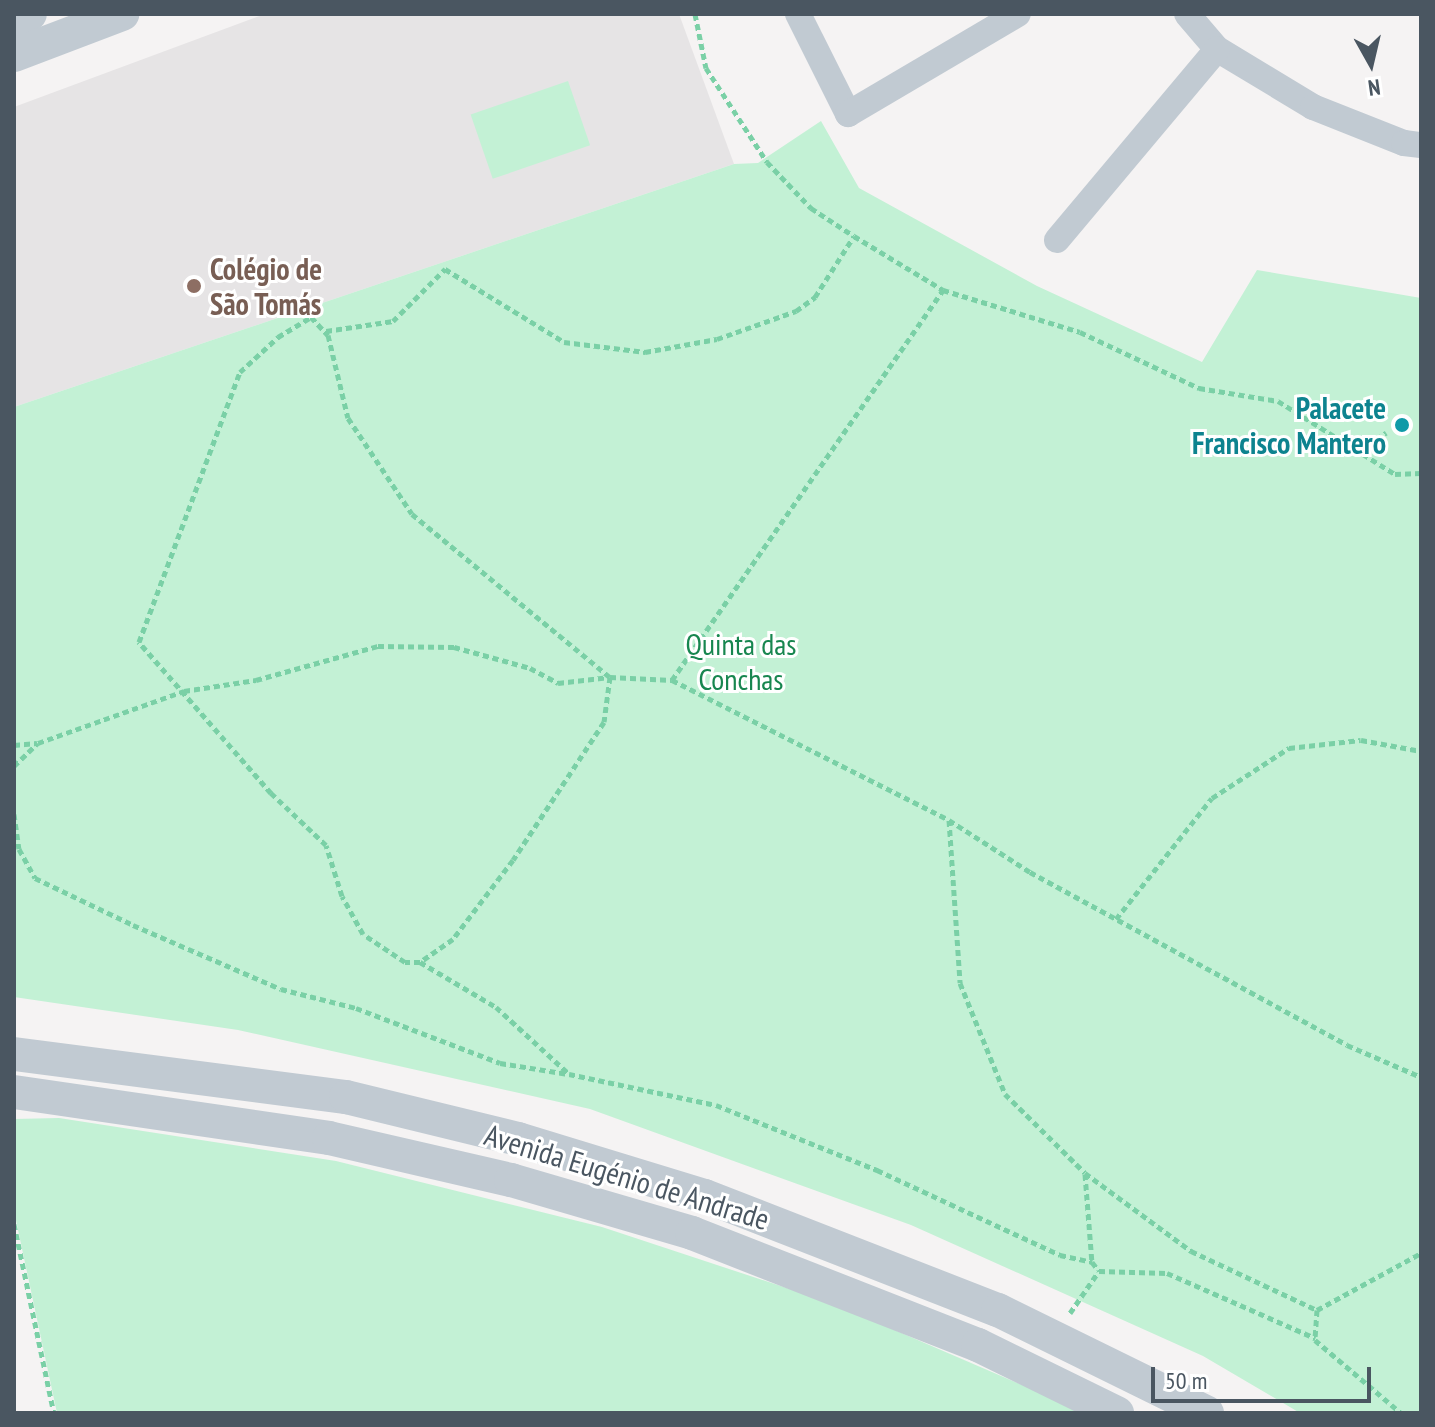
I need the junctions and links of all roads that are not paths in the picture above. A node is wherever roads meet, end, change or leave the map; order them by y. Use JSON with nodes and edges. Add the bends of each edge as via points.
{"nodes":[{"id":1,"x":30,"y":14,"type":"edge"},
{"id":2,"x":122,"y":14,"type":"edge"},
{"id":3,"x":798,"y":14,"type":"edge"},
{"id":4,"x":1018,"y":14,"type":"edge"},
{"id":5,"x":1187,"y":14,"type":"edge"},
{"id":6,"x":14,"y":20,"type":"edge"},
{"id":7,"x":1217,"y":49,"type":"junction"},
{"id":8,"x":14,"y":55,"type":"edge"},
{"id":9,"x":1421,"y":145,"type":"edge"},
{"id":10,"x":1057,"y":240,"type":"dead end"},
{"id":11,"x":14,"y":1054,"type":"edge"},
{"id":12,"x":14,"y":1092,"type":"edge"},
{"id":13,"x":1117,"y":1413,"type":"edge"},
{"id":14,"x":1207,"y":1413,"type":"edge"}],
"edges":[{"from":1,"to":6,"type":"street"},
{"from":2,"to":8,"type":"street"},
{"from":3,"to":4,"type":"street","via":[[848,114]]},
{"from":5,"to":7,"type":"street"},
{"from":7,"to":9,"type":"street","via":[[1313,107]]},
{"from":7,"to":10,"type":"street"},
{"from":11,"to":14,"type":"street","name":"Avenida Eugénio de Andrade","via":[[346,1097],[518,1139],[705,1196],[998,1310]]},
{"from":12,"to":13,"type":"street","name":"Avenida Eugénio de Andrade","via":[[329,1138],[511,1180],[692,1233],[978,1345]]}]}
